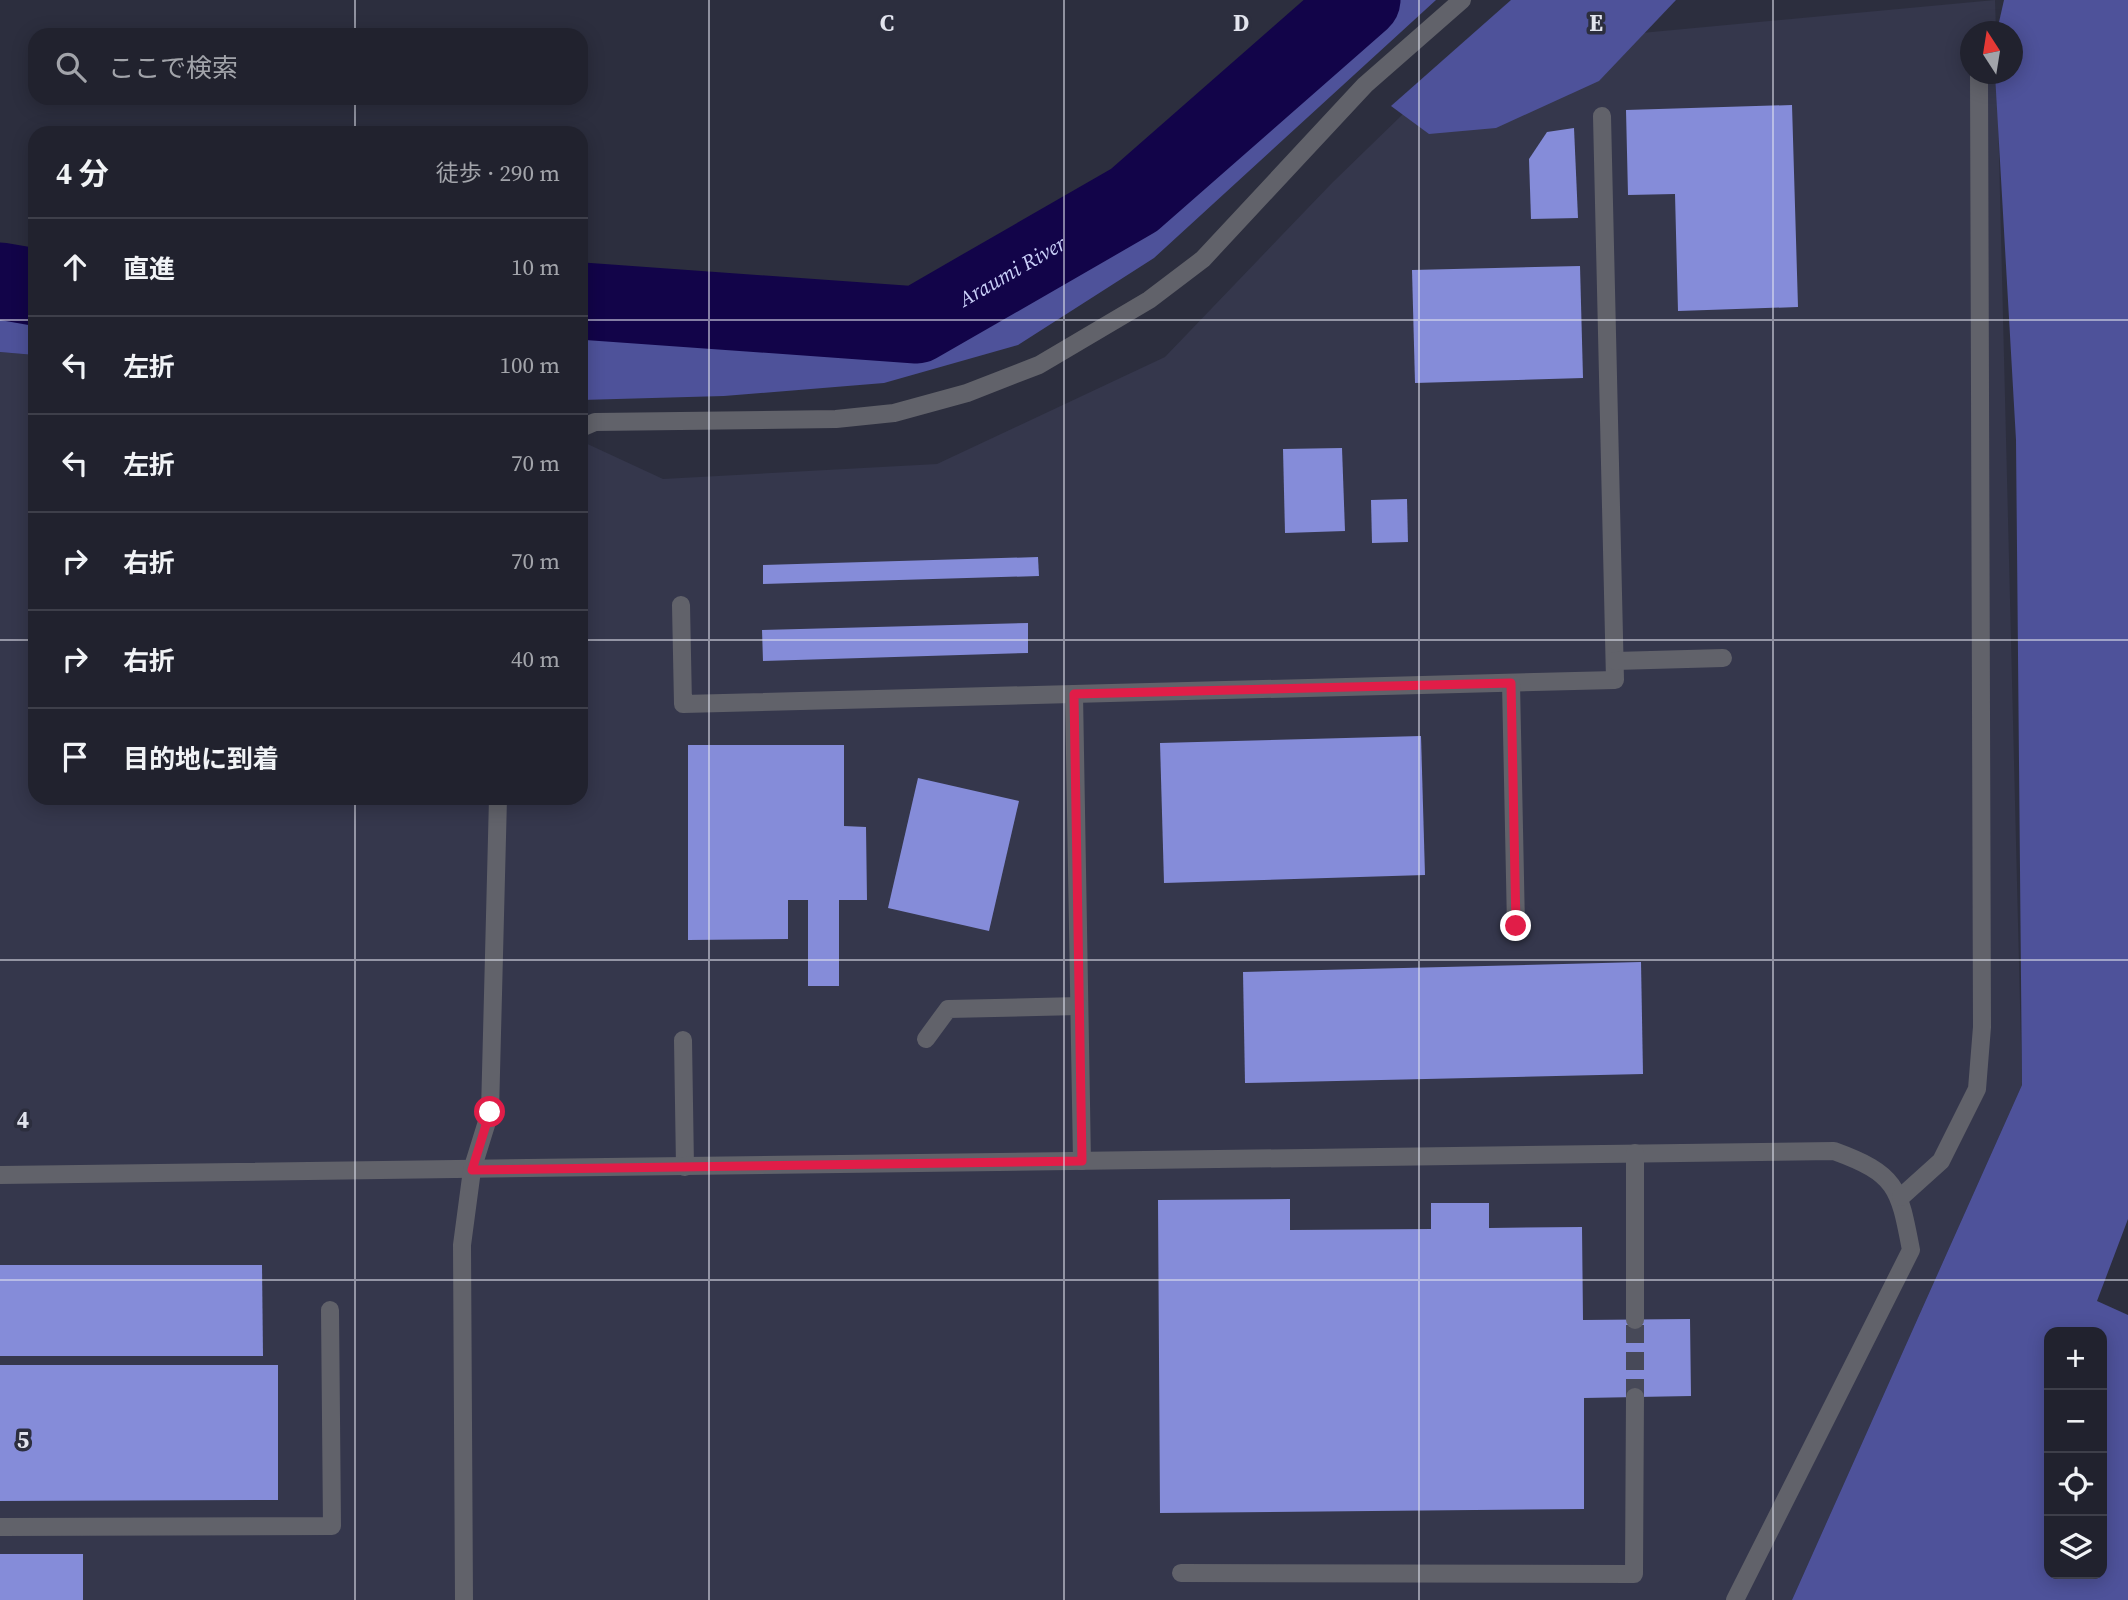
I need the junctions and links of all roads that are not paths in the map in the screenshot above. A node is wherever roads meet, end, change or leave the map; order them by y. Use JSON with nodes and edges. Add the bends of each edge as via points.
{"nodes":[{"id":1,"x":1462,"y":0,"type":"edge"},
{"id":2,"x":1979,"y":84,"type":"edge"},
{"id":3,"x":1602,"y":116,"type":"dead end"},
{"id":4,"x":588,"y":425,"type":"edge"},
{"id":5,"x":681,"y":605,"type":"dead end"},
{"id":6,"x":1723,"y":658,"type":"dead end"},
{"id":7,"x":1615,"y":661,"type":"junction"},
{"id":8,"x":1511,"y":683,"type":"junction"},
{"id":9,"x":1074,"y":694,"type":"junction"},
{"id":10,"x":498,"y":805,"type":"edge"},
{"id":11,"x":1516,"y":926,"type":"dead end"},
{"id":12,"x":1079,"y":1006,"type":"junction"},
{"id":13,"x":926,"y":1039,"type":"dead end"},
{"id":14,"x":682,"y":1040,"type":"dead end"},
{"id":15,"x":1635,"y":1153,"type":"junction"},
{"id":16,"x":1082,"y":1161,"type":"junction"},
{"id":17,"x":685,"y":1167,"type":"junction"},
{"id":18,"x":472,"y":1170,"type":"junction"},
{"id":19,"x":0,"y":1175,"type":"edge"},
{"id":20,"x":1901,"y":1197,"type":"junction"},
{"id":21,"x":330,"y":1310,"type":"dead end"},
{"id":22,"x":1634,"y":1320,"type":"tunnel mouth"},
{"id":23,"x":1634,"y":1397,"type":"tunnel mouth"},
{"id":24,"x":0,"y":1527,"type":"edge"},
{"id":25,"x":1181,"y":1573,"type":"dead end"},
{"id":26,"x":464,"y":1600,"type":"edge"},
{"id":27,"x":1735,"y":1600,"type":"edge"}],
"edges":[{"from":1,"to":4,"type":"street","via":[[1365,85],[1203,259],[1138,307],[1039,365],[967,393],[894,413],[836,419]]},
{"from":2,"to":20,"type":"street","via":[[1982,1027],[1977,1089],[1941,1161]]},
{"from":3,"to":7,"type":"street"},
{"from":5,"to":9,"type":"street","via":[[683,704]]},
{"from":6,"to":7,"type":"street"},
{"from":7,"to":8,"type":"street","via":[[1615,680]]},
{"from":8,"to":9,"type":"street"},
{"from":8,"to":11,"type":"street"},
{"from":9,"to":12,"type":"street"},
{"from":10,"to":18,"type":"street","via":[[490,1112]]},
{"from":12,"to":13,"type":"street","via":[[948,1009]]},
{"from":12,"to":16,"type":"street"},
{"from":14,"to":17,"type":"street"},
{"from":15,"to":16,"type":"street"},
{"from":15,"to":20,"type":"street","via":[[1835,1151],[1873,1165]]},
{"from":15,"to":22,"type":"street"},
{"from":16,"to":17,"type":"street"},
{"from":17,"to":18,"type":"street"},
{"from":18,"to":19,"type":"street"},
{"from":18,"to":26,"type":"street","via":[[462,1245]]},
{"from":20,"to":27,"type":"street","via":[[1911,1250]]},
{"from":21,"to":24,"type":"street","via":[[332,1526]]},
{"from":23,"to":25,"type":"street","via":[[1634,1574]]}]}
